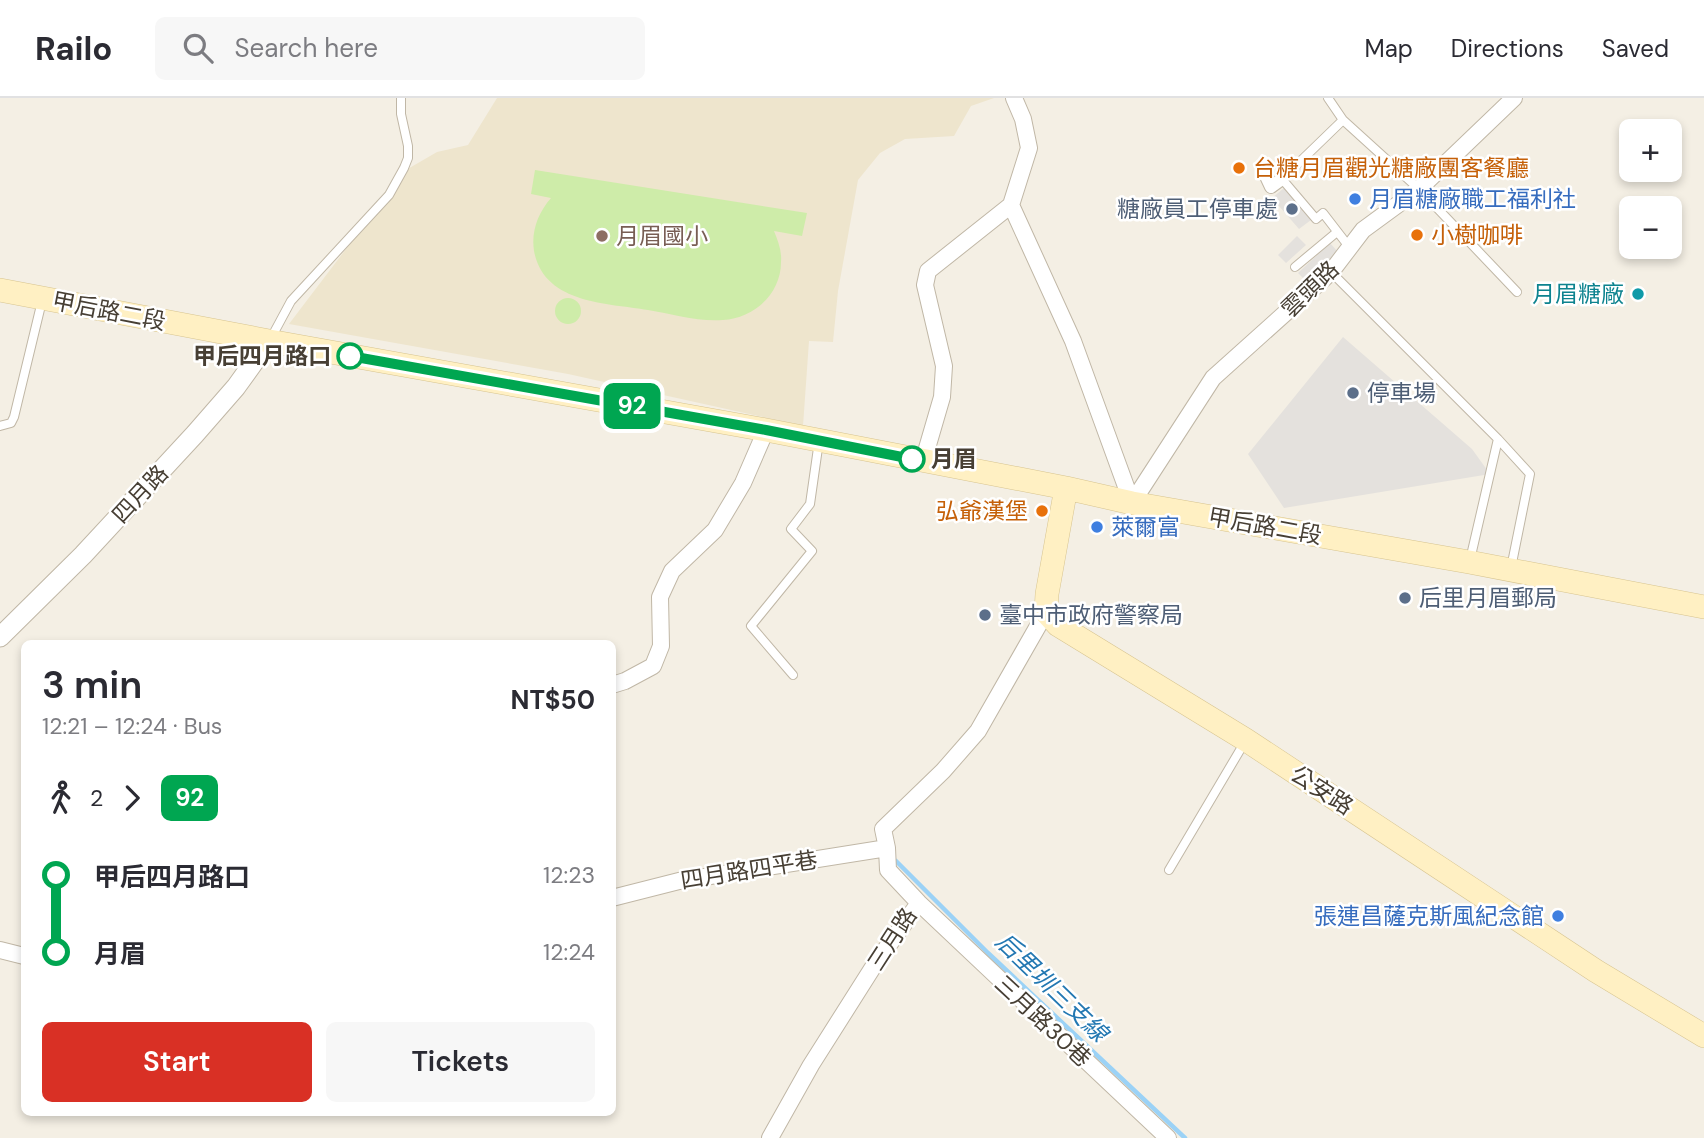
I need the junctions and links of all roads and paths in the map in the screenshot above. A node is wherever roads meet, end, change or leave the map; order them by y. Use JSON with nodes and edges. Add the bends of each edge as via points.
{"nodes":[{"id":1,"x":401,"y":98,"type":"edge"},
{"id":2,"x":1014,"y":98,"type":"edge"},
{"id":3,"x":1328,"y":98,"type":"edge"},
{"id":4,"x":1514,"y":98,"type":"edge"},
{"id":5,"x":1343,"y":120,"type":"junction"},
{"id":6,"x":1262,"y":170,"type":"dead end"},
{"id":7,"x":1282,"y":180,"type":"junction"},
{"id":8,"x":1419,"y":189,"type":"junction"},
{"id":9,"x":1011,"y":205,"type":"junction"},
{"id":10,"x":1336,"y":232,"type":"junction"},
{"id":11,"x":1350,"y":248,"type":"junction"},
{"id":12,"x":1295,"y":267,"type":"dead end"},
{"id":13,"x":1331,"y":272,"type":"junction"},
{"id":14,"x":0,"y":290,"type":"edge"},
{"id":15,"x":1517,"y":292,"type":"dead end"},
{"id":16,"x":43,"y":298,"type":"junction"},
{"id":17,"x":269,"y":341,"type":"junction"},
{"id":18,"x":0,"y":426,"type":"edge"},
{"id":19,"x":766,"y":430,"type":"junction"},
{"id":20,"x":1497,"y":439,"type":"junction"},
{"id":21,"x":819,"y":440,"type":"junction"},
{"id":22,"x":923,"y":461,"type":"junction"},
{"id":23,"x":1066,"y":488,"type":"junction"},
{"id":24,"x":1132,"y":503,"type":"junction"},
{"id":25,"x":1469,"y":562,"type":"junction"},
{"id":26,"x":1510,"y":571,"type":"junction"},
{"id":27,"x":1704,"y":607,"type":"edge"},
{"id":28,"x":1046,"y":612,"type":"junction"},
{"id":29,"x":0,"y":637,"type":"edge"},
{"id":30,"x":793,"y":676,"type":"dead end"},
{"id":31,"x":616,"y":684,"type":"edge"},
{"id":32,"x":1246,"y":740,"type":"junction"},
{"id":33,"x":887,"y":848,"type":"junction"},
{"id":34,"x":1169,"y":870,"type":"dead end"},
{"id":35,"x":616,"y":897,"type":"edge"},
{"id":36,"x":919,"y":903,"type":"junction"},
{"id":37,"x":0,"y":950,"type":"edge"},
{"id":38,"x":21,"y":955,"type":"edge"},
{"id":39,"x":1704,"y":1036,"type":"edge"},
{"id":40,"x":770,"y":1138,"type":"edge"},
{"id":41,"x":1168,"y":1138,"type":"edge"}],
"edges":[{"from":1,"to":17,"type":"lane","via":[[408,146],[404,168],[389,195],[291,302]]},
{"from":2,"to":9,"type":"street","via":[[1029,148]]},
{"from":3,"to":5,"type":"lane"},
{"from":4,"to":8,"type":"street","name":"雲頭路"},
{"from":5,"to":7,"type":"lane"},
{"from":5,"to":8,"type":"lane"},
{"from":6,"to":7,"type":"street","via":[[1271,187]]},
{"from":7,"to":10,"type":"lane","via":[[1316,219],[1323,213]]},
{"from":8,"to":11,"type":"street","name":"雲頭路","via":[[1363,230]]},
{"from":8,"to":15,"type":"lane"},
{"from":9,"to":22,"type":"street","via":[[928,271],[925,285],[944,366],[942,397]]},
{"from":9,"to":24,"type":"street","via":[[1073,341]]},
{"from":10,"to":11,"type":"lane"},
{"from":10,"to":12,"type":"lane"},
{"from":11,"to":13,"type":"street","name":"雲頭路"},
{"from":13,"to":20,"type":"lane"},
{"from":13,"to":24,"type":"street","name":"雲頭路","via":[[1213,378]]},
{"from":14,"to":16,"type":"main road","name":"甲后路二段"},
{"from":16,"to":17,"type":"main road","name":"甲后路二段"},
{"from":16,"to":18,"type":"lane","via":[[14,417]]},
{"from":17,"to":19,"type":"main road","name":"甲后路二段"},
{"from":17,"to":29,"type":"street","name":"四月路","via":[[195,434]]},
{"from":19,"to":21,"type":"main road","name":"甲后路二段"},
{"from":19,"to":31,"type":"street","via":[[743,483],[715,530],[668,579],[660,597],[661,646],[653,666]]},
{"from":20,"to":25,"type":"lane"},
{"from":20,"to":26,"type":"lane","via":[[1530,474]]},
{"from":21,"to":22,"type":"main road","name":"甲后路二段"},
{"from":21,"to":30,"type":"lane","via":[[810,503],[791,529],[812,551],[751,626]]},
{"from":22,"to":23,"type":"main road","name":"甲后路二段"},
{"from":23,"to":24,"type":"main road","name":"甲后路二段"},
{"from":23,"to":28,"type":"main road"},
{"from":24,"to":25,"type":"main road","name":"甲后路二段"},
{"from":25,"to":26,"type":"main road","name":"甲后路二段"},
{"from":26,"to":27,"type":"main road","name":"甲后路二段"},
{"from":28,"to":32,"type":"main road","name":"公安路","via":[[1058,625]]},
{"from":28,"to":33,"type":"street","via":[[978,731],[883,829]]},
{"from":32,"to":34,"type":"lane"},
{"from":32,"to":39,"type":"main road","name":"公安路","via":[[1596,971]]},
{"from":33,"to":35,"type":"street","name":"四月路四平巷","via":[[678,881]]},
{"from":33,"to":36,"type":"street","name":"三月路","via":[[888,870]]},
{"from":36,"to":40,"type":"street","name":"三月路","via":[[875,964]]},
{"from":36,"to":41,"type":"street","name":"三月路30巷"},
{"from":37,"to":38,"type":"street"}]}
